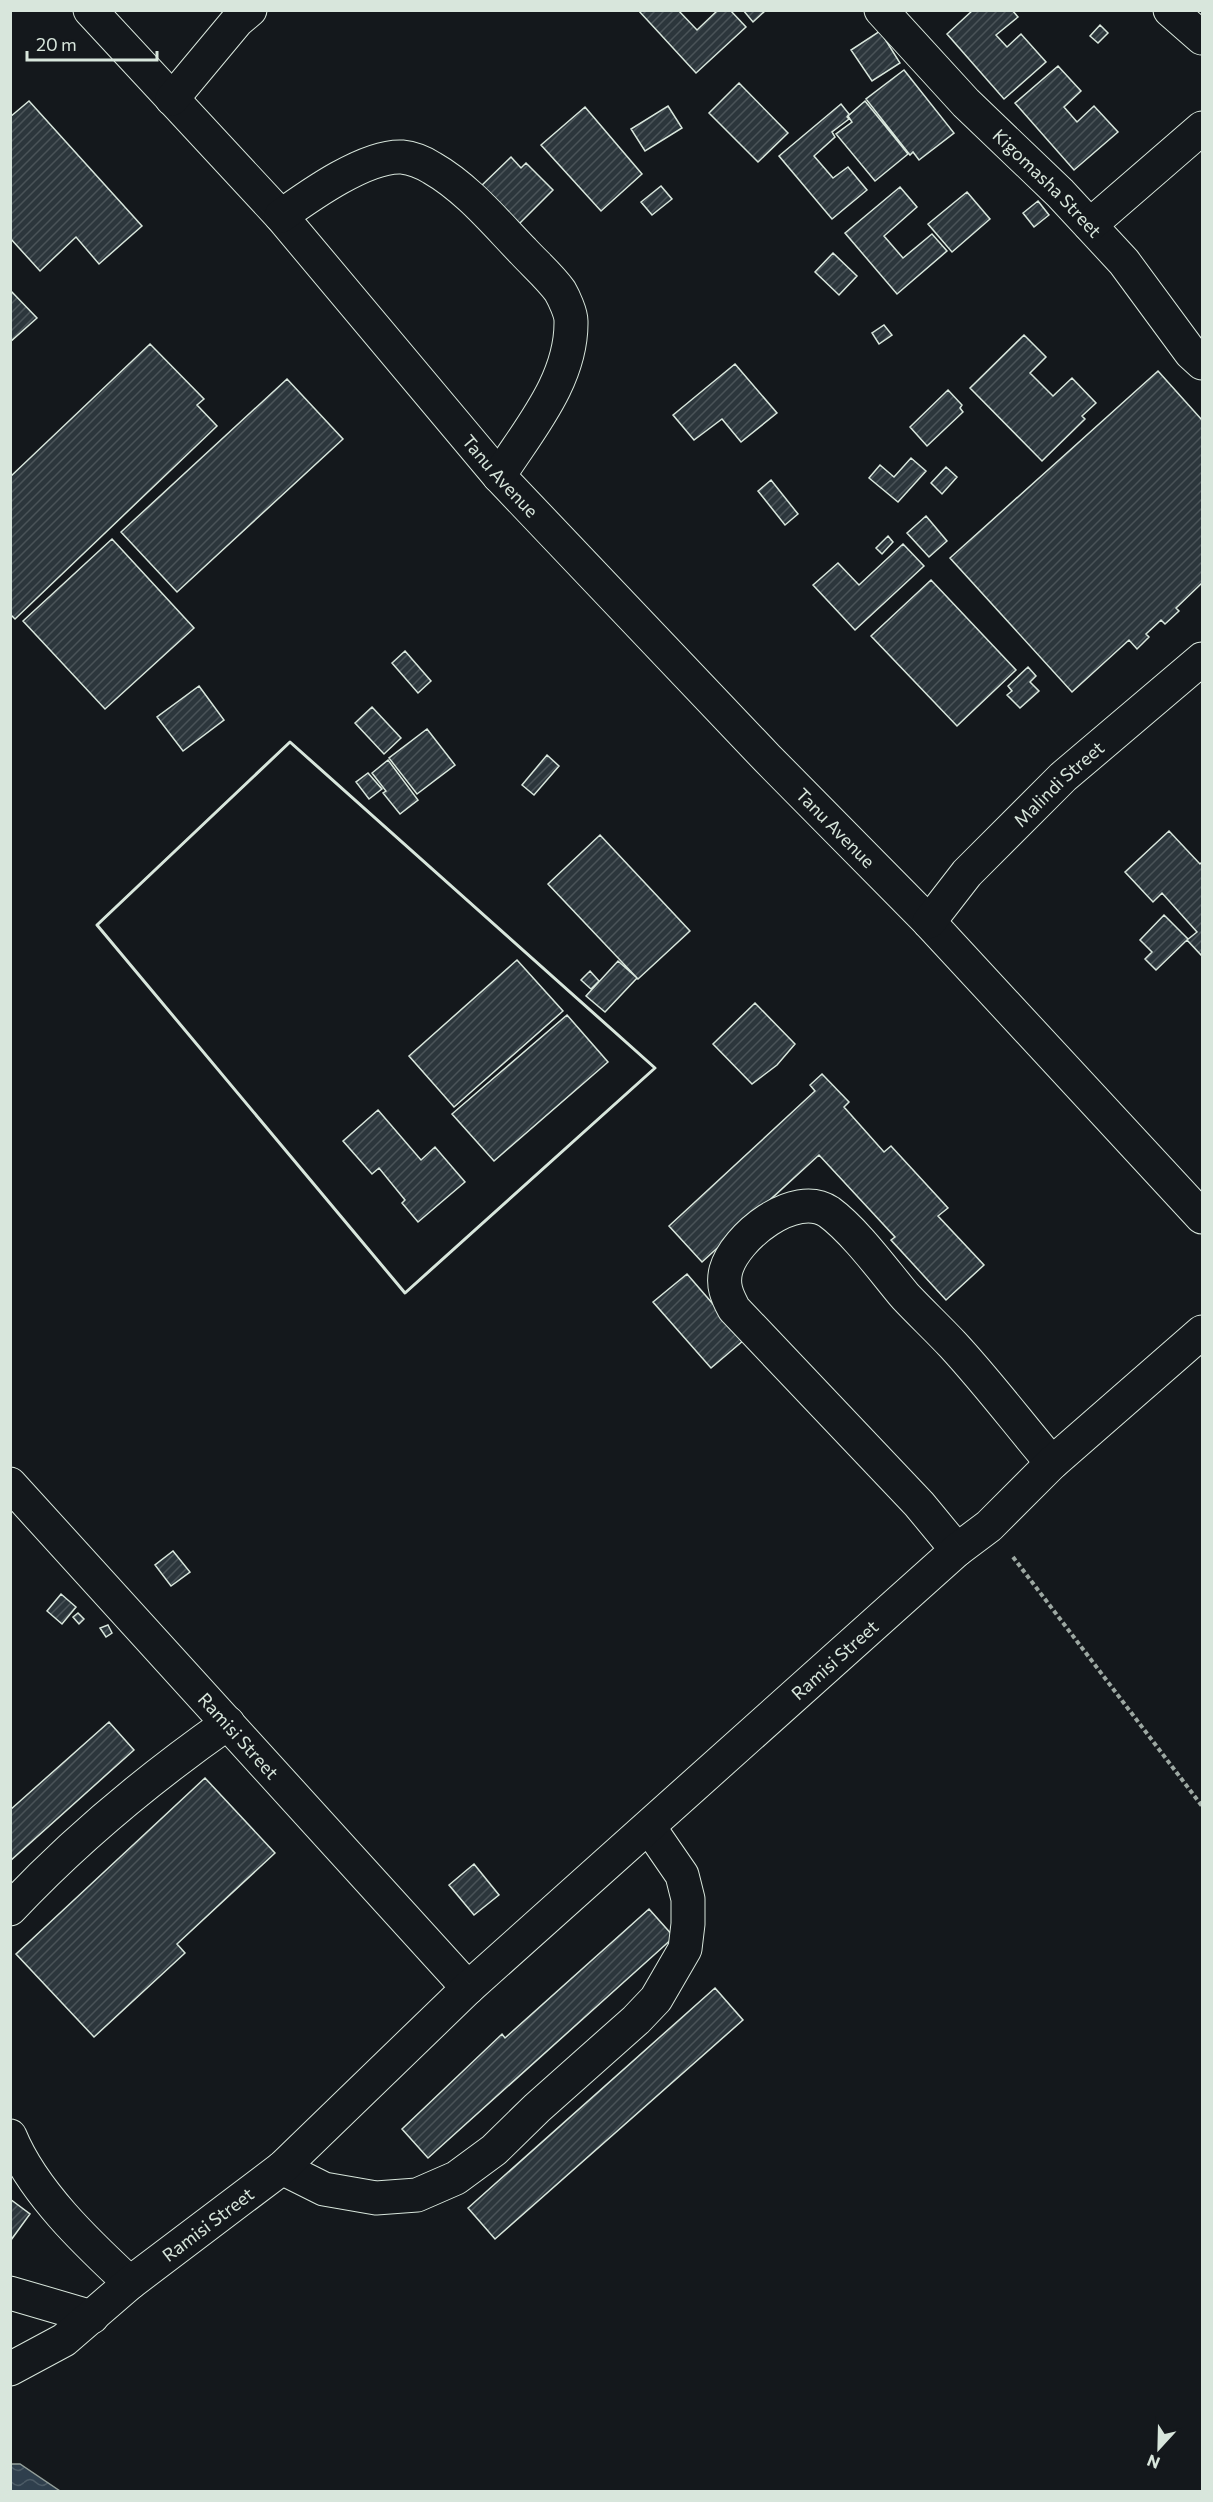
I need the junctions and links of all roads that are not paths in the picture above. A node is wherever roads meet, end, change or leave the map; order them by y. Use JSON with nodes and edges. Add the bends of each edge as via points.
{"nodes":[{"id":1,"x":90,"y":10,"type":"edge"},
{"id":2,"x":250,"y":10,"type":"edge"},
{"id":3,"x":880,"y":10,"type":"edge"},
{"id":4,"x":1170,"y":10,"type":"edge"},
{"id":5,"x":1203,"y":38,"type":"edge"},
{"id":6,"x":172,"y":99,"type":"junction"},
{"id":7,"x":1203,"y":128,"type":"edge"},
{"id":8,"x":280,"y":216,"type":"junction"},
{"id":9,"x":1090,"y":225,"type":"junction"},
{"id":10,"x":1203,"y":363,"type":"edge"},
{"id":11,"x":500,"y":476,"type":"junction"},
{"id":12,"x":1203,"y":659,"type":"edge"},
{"id":13,"x":929,"y":922,"type":"junction"},
{"id":14,"x":1203,"y":1217,"type":"edge"},
{"id":15,"x":1203,"y":1332,"type":"edge"},
{"id":16,"x":1052,"y":1463,"type":"junction"},
{"id":17,"x":10,"y":1484,"type":"edge"},
{"id":18,"x":957,"y":1550,"type":"junction"},
{"id":19,"x":228,"y":1723,"type":"junction"},
{"id":20,"x":649,"y":1827,"type":"junction"},
{"id":21,"x":10,"y":1909,"type":"edge"},
{"id":22,"x":468,"y":1988,"type":"junction"},
{"id":23,"x":10,"y":2136,"type":"edge"},
{"id":24,"x":282,"y":2168,"type":"junction"},
{"id":25,"x":130,"y":2283,"type":"junction"},
{"id":26,"x":10,"y":2293,"type":"edge"},
{"id":27,"x":92,"y":2317,"type":"junction"},
{"id":28,"x":10,"y":2368,"type":"edge"}],
"edges":[{"from":1,"to":6,"type":"street","name":"Tanu Avenue"},
{"from":2,"to":6,"type":"street"},
{"from":3,"to":9,"type":"street","name":"Kigomasha Street","via":[[966,103]]},
{"from":4,"to":5,"type":"street"},
{"from":6,"to":8,"type":"street","name":"Tanu Avenue"},
{"from":7,"to":9,"type":"street"},
{"from":8,"to":11,"type":"street","name":"Tanu Avenue"},
{"from":8,"to":11,"type":"street","via":[[320,188],[371,164],[402,157],[416,160],[452,182],[561,292],[571,319],[561,374]]},
{"from":9,"to":10,"type":"street","name":"Kigomasha Street"},
{"from":11,"to":13,"type":"street","name":"Tanu Avenue","via":[[767,758]]},
{"from":12,"to":13,"type":"street","name":"Malindi Street","via":[[1063,777],[967,873]]},
{"from":13,"to":14,"type":"street","name":"Tanu Avenue"},
{"from":15,"to":16,"type":"street","name":"Ramisi Street"},
{"from":16,"to":18,"type":"street","name":"Ramisi Street","via":[[988,1526]]},
{"from":16,"to":18,"type":"street","via":[[952,1344],[828,1211],[813,1205],[790,1207],[746,1239],[726,1271],[724,1286],[734,1309],[919,1504]]},
{"from":17,"to":19,"type":"street","name":"Ramisi Street"},
{"from":18,"to":20,"type":"street","name":"Ramisi Street"},
{"from":19,"to":21,"type":"street","via":[[175,1760]]},
{"from":19,"to":22,"type":"street","name":"Ramisi Street"},
{"from":20,"to":22,"type":"street","name":"Ramisi Street"},
{"from":20,"to":24,"type":"street","via":[[682,1875],[688,1899],[688,1924],[685,1949],[656,1999],[636,2020],[494,2150],[456,2178],[417,2195],[376,2198],[324,2189]]},
{"from":22,"to":24,"type":"street","name":"Ramisi Street"},
{"from":23,"to":25,"type":"street","via":[[30,2171],[76,2231]]},
{"from":24,"to":25,"type":"street","name":"Ramisi Street"},
{"from":25,"to":27,"type":"street","name":"Ramisi Street"},
{"from":26,"to":27,"type":"street"},
{"from":27,"to":28,"type":"street","name":"Ramisi Street","via":[[64,2340]]}]}
